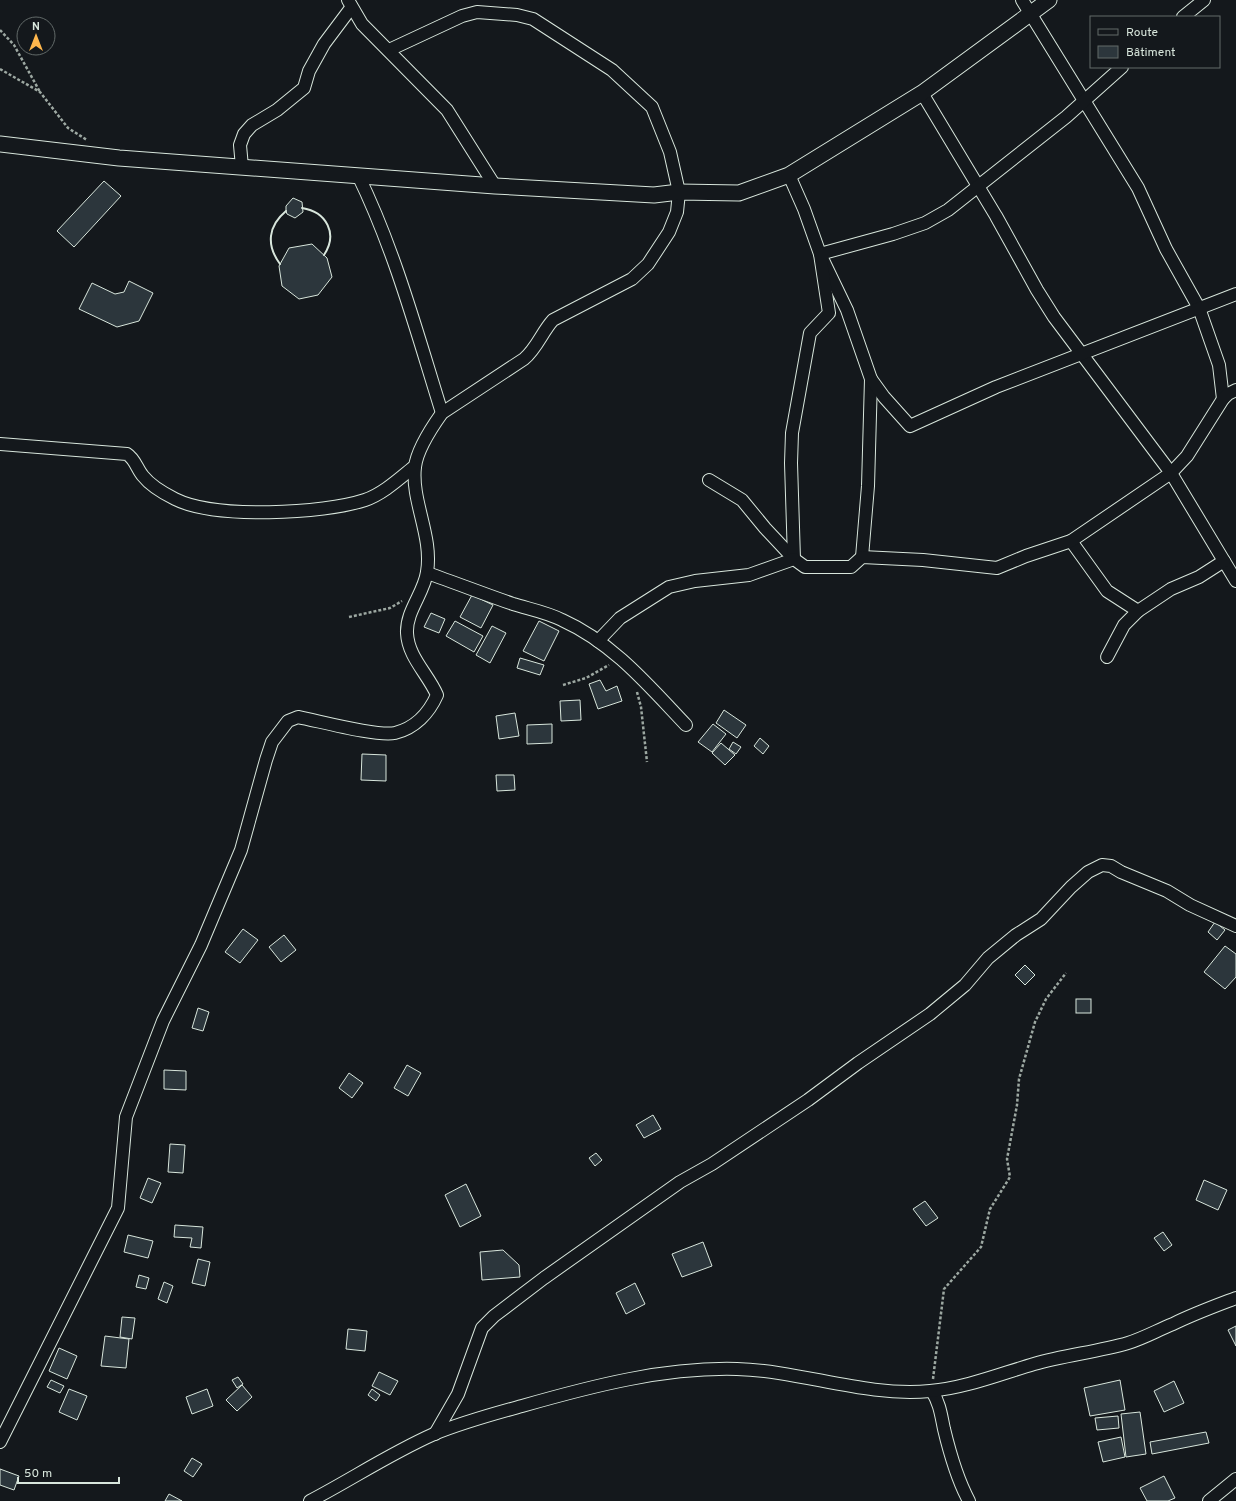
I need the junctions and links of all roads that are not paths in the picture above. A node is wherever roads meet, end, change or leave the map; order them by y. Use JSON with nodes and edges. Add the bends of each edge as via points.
{"nodes":[{"id":1,"x":1022,"y":0,"type":"edge"},
{"id":2,"x":1049,"y":0,"type":"edge"},
{"id":3,"x":1204,"y":0,"type":"edge"},
{"id":4,"x":349,"y":4,"type":"edge"},
{"id":5,"x":1031,"y":14,"type":"junction"},
{"id":6,"x":1184,"y":16,"type":"edge"},
{"id":7,"x":389,"y":50,"type":"junction"},
{"id":8,"x":1121,"y":68,"type":"edge"},
{"id":9,"x":922,"y":93,"type":"junction"},
{"id":10,"x":1084,"y":101,"type":"junction"},
{"id":11,"x":0,"y":144,"type":"edge"},
{"id":12,"x":242,"y":167,"type":"junction"},
{"id":13,"x":358,"y":175,"type":"junction"},
{"id":14,"x":789,"y":175,"type":"junction"},
{"id":15,"x":495,"y":186,"type":"junction"},
{"id":16,"x":978,"y":186,"type":"junction"},
{"id":17,"x":679,"y":192,"type":"junction"},
{"id":18,"x":820,"y":254,"type":"junction"},
{"id":19,"x":1236,"y":294,"type":"edge"},
{"id":20,"x":1199,"y":308,"type":"junction"},
{"id":21,"x":1083,"y":354,"type":"junction"},
{"id":22,"x":872,"y":379,"type":"junction"},
{"id":23,"x":1236,"y":390,"type":"edge"},
{"id":24,"x":1223,"y":399,"type":"junction"},
{"id":25,"x":442,"y":413,"type":"junction"},
{"id":26,"x":0,"y":444,"type":"edge"},
{"id":27,"x":415,"y":466,"type":"junction"},
{"id":28,"x":1171,"y":473,"type":"junction"},
{"id":29,"x":709,"y":480,"type":"dead end"},
{"id":30,"x":1071,"y":541,"type":"junction"},
{"id":31,"x":862,"y":557,"type":"junction"},
{"id":32,"x":794,"y":558,"type":"junction"},
{"id":33,"x":1224,"y":561,"type":"junction"},
{"id":34,"x":427,"y":573,"type":"junction"},
{"id":35,"x":1236,"y":581,"type":"edge"},
{"id":36,"x":1138,"y":611,"type":"junction"},
{"id":37,"x":598,"y":641,"type":"junction"},
{"id":38,"x":1107,"y":657,"type":"dead end"},
{"id":39,"x":686,"y":725,"type":"dead end"},
{"id":40,"x":1236,"y":926,"type":"edge"},
{"id":41,"x":1236,"y":1298,"type":"edge"},
{"id":42,"x":932,"y":1391,"type":"junction"},
{"id":43,"x":435,"y":1434,"type":"junction"},
{"id":44,"x":0,"y":1442,"type":"edge"},
{"id":45,"x":1236,"y":1479,"type":"edge"},
{"id":46,"x":1211,"y":1500,"type":"edge"},
{"id":47,"x":310,"y":1501,"type":"edge"},
{"id":48,"x":969,"y":1501,"type":"edge"}],
"edges":[{"from":1,"to":5,"type":"street"},
{"from":2,"to":5,"type":"street"},
{"from":3,"to":6,"type":"street"},
{"from":4,"to":7,"type":"street","via":[[362,24]]},
{"from":4,"to":12,"type":"street","via":[[309,71],[304,88],[277,110],[252,125],[244,134],[240,145]]},
{"from":5,"to":9,"type":"street"},
{"from":5,"to":10,"type":"street"},
{"from":7,"to":15,"type":"street","via":[[447,110]]},
{"from":7,"to":17,"type":"street","via":[[462,16],[477,12],[518,15],[533,19],[612,70],[652,108],[670,152]]},
{"from":8,"to":10,"type":"street"},
{"from":9,"to":14,"type":"street"},
{"from":9,"to":16,"type":"street"},
{"from":10,"to":16,"type":"street"},
{"from":10,"to":20,"type":"street","via":[[1138,188],[1166,249]]},
{"from":11,"to":12,"type":"street","via":[[119,158]]},
{"from":12,"to":13,"type":"street"},
{"from":13,"to":15,"type":"street"},
{"from":13,"to":25,"type":"street","via":[[376,213],[406,298]]},
{"from":14,"to":17,"type":"street","via":[[739,193]]},
{"from":14,"to":18,"type":"street"},
{"from":15,"to":17,"type":"street","via":[[654,195]]},
{"from":16,"to":18,"type":"street","via":[[948,210],[925,223]]},
{"from":16,"to":21,"type":"street","via":[[1037,290]]},
{"from":17,"to":25,"type":"street","via":[[677,212],[669,232],[648,264],[632,279],[553,320],[533,351],[524,359]]},
{"from":18,"to":22,"type":"street","via":[[847,310]]},
{"from":18,"to":32,"type":"street","via":[[829,313],[810,333],[792,433]]},
{"from":19,"to":20,"type":"street"},
{"from":20,"to":21,"type":"street"},
{"from":20,"to":24,"type":"street","via":[[1219,365]]},
{"from":21,"to":22,"type":"street","via":[[996,387],[910,426],[884,398]]},
{"from":21,"to":28,"type":"street"},
{"from":22,"to":31,"type":"street","via":[[868,486]]},
{"from":23,"to":24,"type":"street"},
{"from":24,"to":28,"type":"street","via":[[1187,456]]},
{"from":25,"to":27,"type":"street","via":[[432,426]]},
{"from":26,"to":27,"type":"street","via":[[127,454],[143,476],[176,499],[232,511],[321,508],[365,500],[388,487]]},
{"from":27,"to":34,"type":"street","via":[[416,487],[428,554]]},
{"from":28,"to":30,"type":"street"},
{"from":28,"to":33,"type":"street"},
{"from":29,"to":32,"type":"street","via":[[742,500],[764,528]]},
{"from":30,"to":31,"type":"street","via":[[997,568]]},
{"from":30,"to":36,"type":"street","via":[[1107,591]]},
{"from":31,"to":32,"type":"street","via":[[851,567],[805,567]]},
{"from":32,"to":37,"type":"street","via":[[749,574],[695,580],[669,587],[620,618]]},
{"from":33,"to":35,"type":"street"},
{"from":33,"to":36,"type":"street","via":[[1199,577],[1170,589]]},
{"from":34,"to":37,"type":"street","via":[[562,620]]},
{"from":34,"to":44,"type":"street","via":[[408,623],[407,634],[414,659],[432,682],[437,695],[421,719],[395,733],[378,733],[298,717],[288,721],[272,742],[241,850],[201,945],[163,1021],[126,1117],[118,1208]]},
{"from":36,"to":38,"type":"street","via":[[1124,625]]},
{"from":37,"to":39,"type":"street","via":[[626,662]]},
{"from":40,"to":43,"type":"street","via":[[1111,866],[1102,866],[1088,872],[1041,919],[988,958],[965,985],[930,1014],[808,1100],[712,1164],[680,1182],[494,1316],[482,1328],[458,1394]]},
{"from":41,"to":42,"type":"street","via":[[1127,1343]]},
{"from":42,"to":43,"type":"street","via":[[876,1391],[765,1371],[737,1369],[685,1372],[642,1377],[580,1390]]},
{"from":42,"to":48,"type":"street","via":[[941,1410],[959,1482]]},
{"from":43,"to":47,"type":"street","via":[[368,1467]]},
{"from":45,"to":46,"type":"street"}]}
